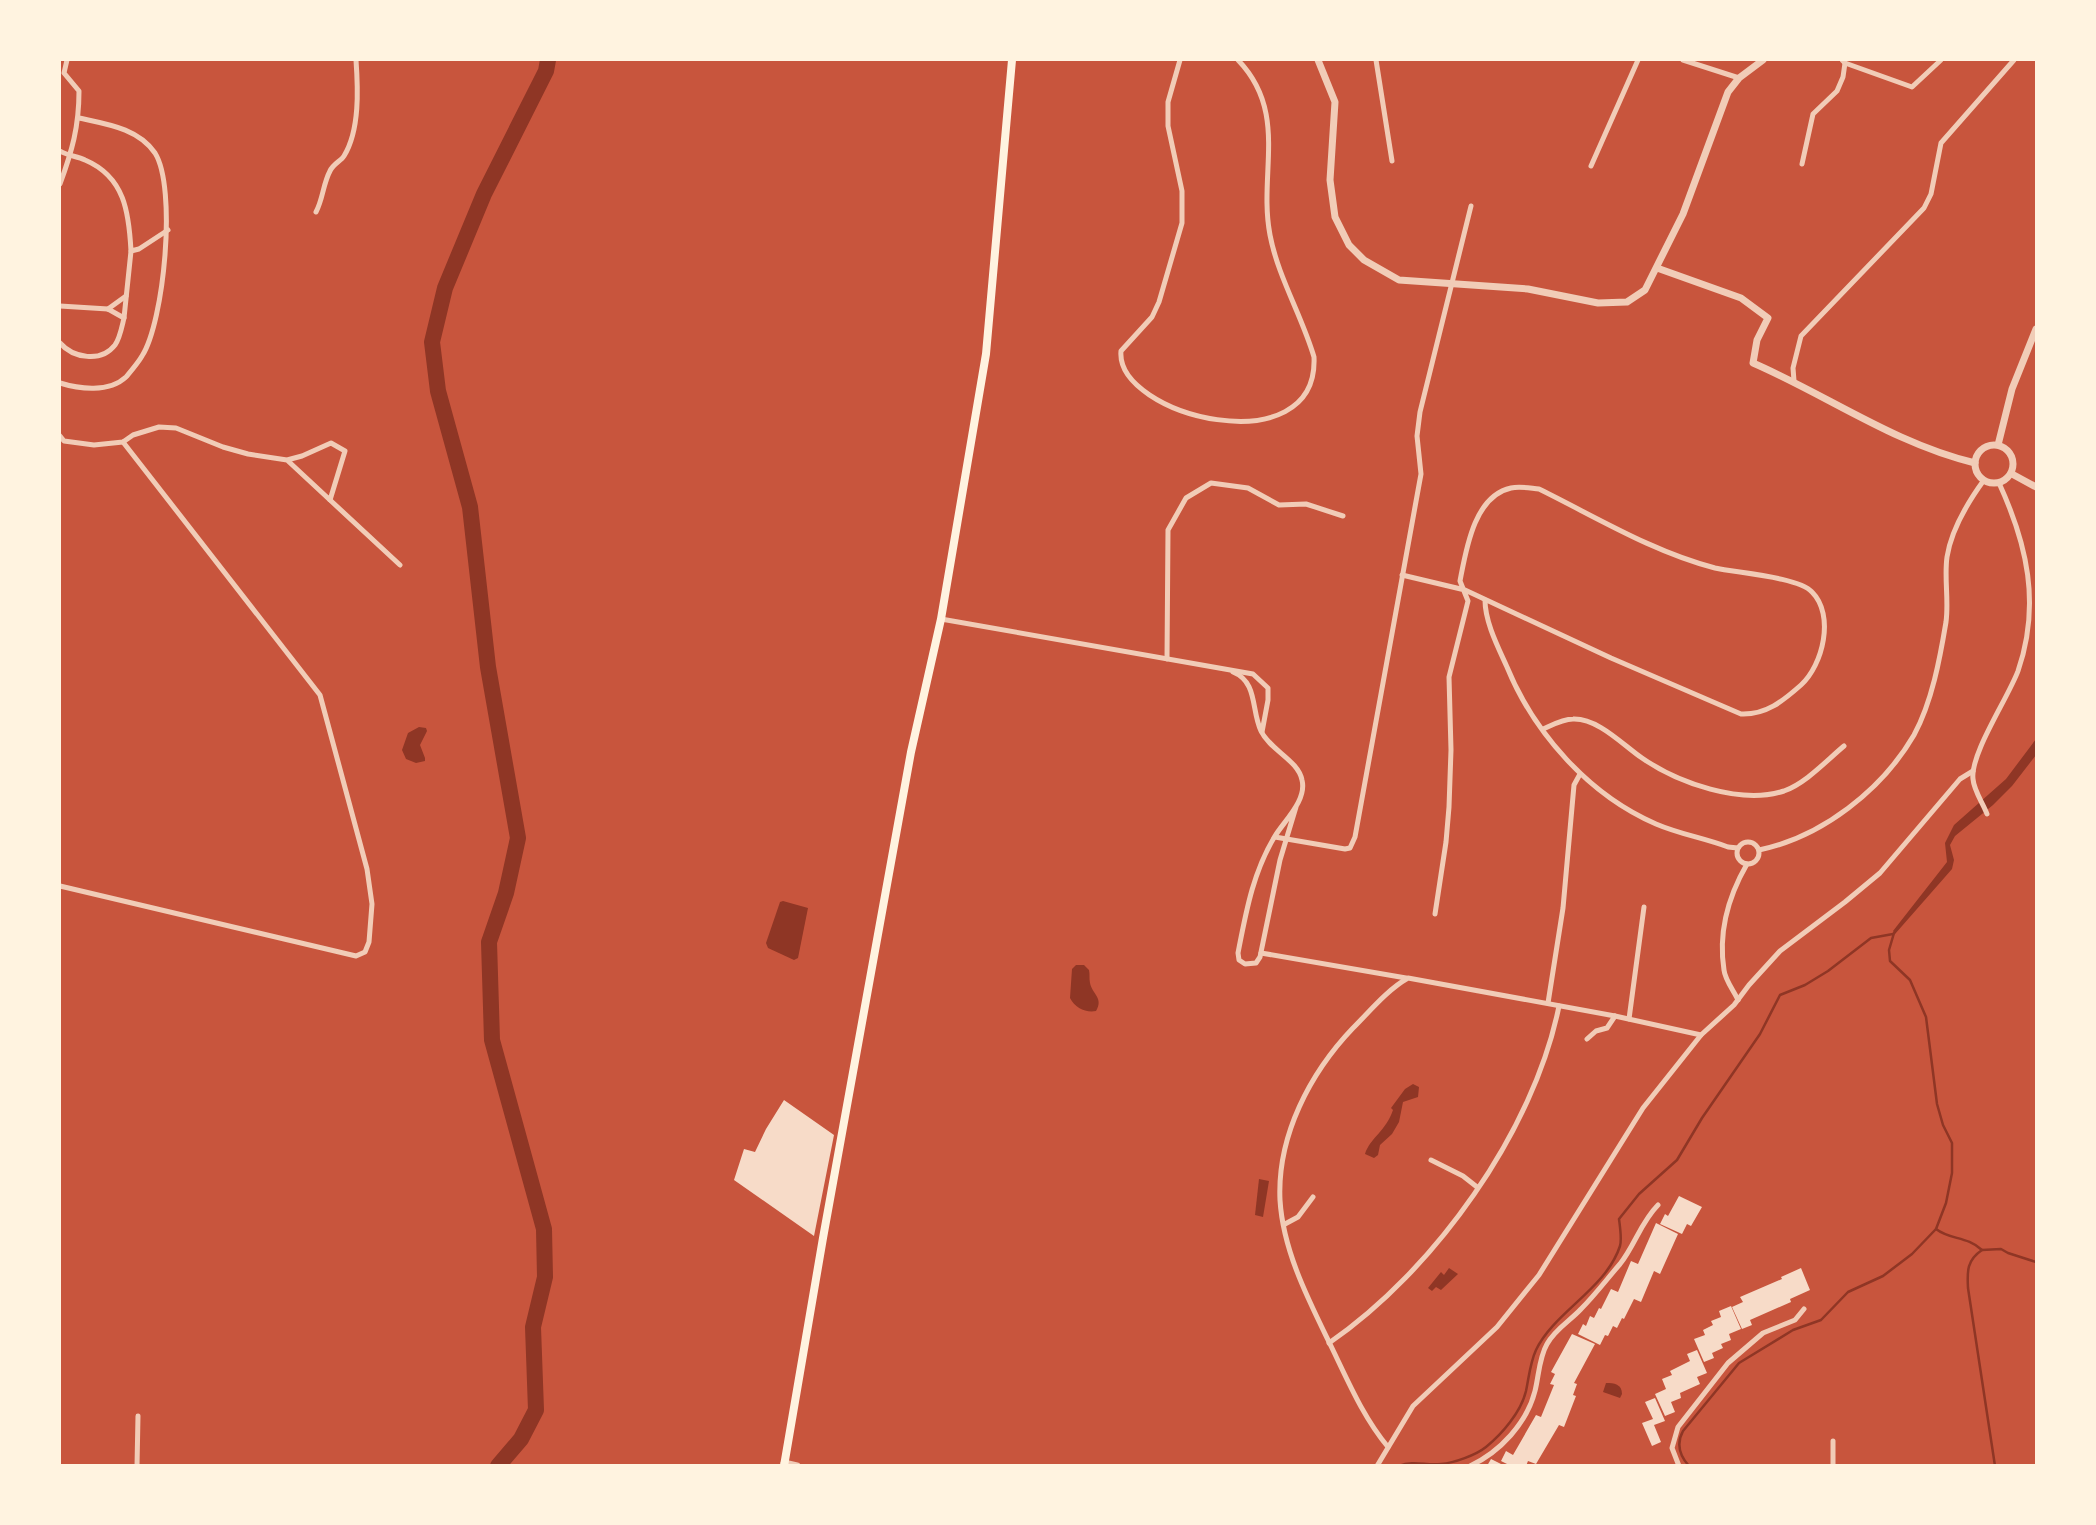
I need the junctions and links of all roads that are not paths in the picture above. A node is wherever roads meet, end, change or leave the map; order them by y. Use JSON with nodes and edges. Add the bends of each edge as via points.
{"nodes":[{"id":1,"x":67,"y":60,"type":"edge"},
{"id":2,"x":356,"y":60,"type":"edge"},
{"id":3,"x":1013,"y":60,"type":"edge"},
{"id":4,"x":1180,"y":60,"type":"edge"},
{"id":5,"x":1238,"y":60,"type":"edge"},
{"id":6,"x":1318,"y":60,"type":"edge"},
{"id":7,"x":1376,"y":60,"type":"edge"},
{"id":8,"x":1638,"y":60,"type":"edge"},
{"id":9,"x":1684,"y":60,"type":"edge"},
{"id":10,"x":1763,"y":60,"type":"edge"},
{"id":11,"x":1941,"y":60,"type":"edge"},
{"id":12,"x":2014,"y":60,"type":"edge"},
{"id":13,"x":1843,"y":61,"type":"edge"},
{"id":14,"x":62,"y":70,"type":"edge"},
{"id":15,"x":1739,"y":78,"type":"junction"},
{"id":16,"x":79,"y":118,"type":"junction"},
{"id":17,"x":60,"y":151,"type":"edge"},
{"id":18,"x":70,"y":157,"type":"junction"},
{"id":19,"x":1392,"y":161,"type":"dead end"},
{"id":20,"x":1802,"y":164,"type":"dead end"},
{"id":21,"x":1591,"y":166,"type":"dead end"},
{"id":22,"x":60,"y":184,"type":"edge"},
{"id":23,"x":1471,"y":206,"type":"dead end"},
{"id":24,"x":316,"y":212,"type":"dead end"},
{"id":25,"x":168,"y":230,"type":"junction"},
{"id":26,"x":131,"y":251,"type":"junction"},
{"id":27,"x":1657,"y":268,"type":"junction"},
{"id":28,"x":1451,"y":285,"type":"junction"},
{"id":29,"x":127,"y":296,"type":"junction"},
{"id":30,"x":60,"y":306,"type":"edge"},
{"id":31,"x":108,"y":309,"type":"junction"},
{"id":32,"x":124,"y":318,"type":"junction"},
{"id":33,"x":2036,"y":329,"type":"edge"},
{"id":34,"x":60,"y":343,"type":"edge"},
{"id":35,"x":1794,"y":381,"type":"junction"},
{"id":36,"x":60,"y":383,"type":"edge"},
{"id":37,"x":60,"y":436,"type":"edge"},
{"id":38,"x":123,"y":442,"type":"junction"},
{"id":39,"x":1998,"y":445,"type":"junction"},
{"id":40,"x":287,"y":460,"type":"junction"},
{"id":41,"x":1975,"y":463,"type":"junction"},
{"id":42,"x":2012,"y":474,"type":"junction"},
{"id":43,"x":1984,"y":481,"type":"junction"},
{"id":44,"x":1999,"y":483,"type":"junction"},
{"id":45,"x":2036,"y":487,"type":"edge"},
{"id":46,"x":330,"y":500,"type":"junction"},
{"id":47,"x":1343,"y":516,"type":"dead end"},
{"id":48,"x":400,"y":565,"type":"dead end"},
{"id":49,"x":1402,"y":575,"type":"junction"},
{"id":50,"x":1465,"y":590,"type":"junction"},
{"id":51,"x":1485,"y":600,"type":"junction"},
{"id":52,"x":941,"y":619,"type":"junction"},
{"id":53,"x":1167,"y":659,"type":"junction"},
{"id":54,"x":1233,"y":672,"type":"junction"},
{"id":55,"x":1543,"y":729,"type":"junction"},
{"id":56,"x":1262,"y":733,"type":"junction"},
{"id":57,"x":1844,"y":746,"type":"dead end"},
{"id":58,"x":1973,"y":771,"type":"junction"},
{"id":59,"x":1580,"y":774,"type":"junction"},
{"id":60,"x":1296,"y":807,"type":"junction"},
{"id":61,"x":1987,"y":814,"type":"dead end"},
{"id":62,"x":1275,"y":837,"type":"junction"},
{"id":63,"x":1286,"y":839,"type":"junction"},
{"id":64,"x":1738,"y":848,"type":"junction"},
{"id":65,"x":1759,"y":849,"type":"junction"},
{"id":66,"x":1746,"y":864,"type":"junction"},
{"id":67,"x":60,"y":886,"type":"edge"},
{"id":68,"x":1644,"y":907,"type":"dead end"},
{"id":69,"x":1435,"y":914,"type":"dead end"},
{"id":70,"x":270,"y":936,"type":"junction"},
{"id":71,"x":268,"y":946,"type":"dead end"},
{"id":72,"x":1261,"y":953,"type":"junction"},
{"id":73,"x":1408,"y":978,"type":"junction"},
{"id":74,"x":1738,"y":1000,"type":"junction"},
{"id":75,"x":1548,"y":1003,"type":"junction"},
{"id":76,"x":1559,"y":1006,"type":"junction"},
{"id":77,"x":1615,"y":1016,"type":"junction"},
{"id":78,"x":1629,"y":1019,"type":"junction"},
{"id":79,"x":1701,"y":1035,"type":"junction"},
{"id":80,"x":1587,"y":1039,"type":"dead end"},
{"id":81,"x":1431,"y":1160,"type":"dead end"},
{"id":82,"x":1477,"y":1187,"type":"junction"},
{"id":83,"x":1313,"y":1197,"type":"dead end"},
{"id":84,"x":1658,"y":1205,"type":"dead end"},
{"id":85,"x":1285,"y":1224,"type":"junction"},
{"id":86,"x":1804,"y":1309,"type":"dead end"},
{"id":87,"x":1329,"y":1343,"type":"junction"},
{"id":88,"x":138,"y":1416,"type":"dead end"},
{"id":89,"x":1833,"y":1441,"type":"dead end"},
{"id":90,"x":1388,"y":1447,"type":"junction"},
{"id":91,"x":784,"y":1464,"type":"edge"},
{"id":92,"x":137,"y":1465,"type":"edge"},
{"id":93,"x":797,"y":1465,"type":"edge"},
{"id":94,"x":1377,"y":1465,"type":"edge"},
{"id":95,"x":1470,"y":1465,"type":"edge"},
{"id":96,"x":1679,"y":1465,"type":"edge"},
{"id":97,"x":1833,"y":1465,"type":"edge"}],
"edges":[{"from":1,"to":14,"type":"street"},
{"from":2,"to":24,"type":"street","via":[[355,124],[344,158],[330,172]]},
{"from":3,"to":52,"type":"main road","via":[[986,354]]},
{"from":4,"to":5,"type":"street","via":[[1168,102],[1168,126],[1182,191],[1182,223],[1156,309],[1120,358],[1136,386],[1170,407],[1200,416],[1258,422],[1276,417],[1299,401],[1311,381],[1314,357],[1270,237],[1270,130],[1264,103],[1255,81]]},
{"from":6,"to":28,"type":"street","via":[[1335,102],[1330,180],[1335,217],[1349,245],[1364,261],[1399,280]]},
{"from":7,"to":19,"type":"street"},
{"from":8,"to":21,"type":"street"},
{"from":9,"to":15,"type":"street"},
{"from":10,"to":15,"type":"street"},
{"from":11,"to":13,"type":"street","via":[[1912,87]]},
{"from":12,"to":35,"type":"street","via":[[1941,143],[1924,208],[1801,336]]},
{"from":13,"to":20,"type":"street","via":[[1837,91],[1813,114]]},
{"from":14,"to":16,"type":"street","via":[[79,91]]},
{"from":15,"to":27,"type":"street","via":[[1728,92],[1702,167]]},
{"from":16,"to":18,"type":"street"},
{"from":16,"to":25,"type":"street","via":[[123,128],[155,154],[167,195]]},
{"from":17,"to":18,"type":"street"},
{"from":18,"to":22,"type":"street"},
{"from":18,"to":26,"type":"street","via":[[85,159],[109,176],[122,195],[130,216]]},
{"from":23,"to":28,"type":"street"},
{"from":25,"to":26,"type":"street"},
{"from":25,"to":36,"type":"street","via":[[155,317],[144,355],[124,379],[106,387]]},
{"from":26,"to":29,"type":"street"},
{"from":27,"to":28,"type":"street","via":[[1645,290],[1628,302],[1598,303],[1528,289]]},
{"from":27,"to":35,"type":"street","via":[[1741,298],[1768,318],[1753,363]]},
{"from":28,"to":49,"type":"street","via":[[1420,412],[1421,474]]},
{"from":29,"to":31,"type":"street"},
{"from":29,"to":32,"type":"street"},
{"from":30,"to":31,"type":"street"},
{"from":31,"to":32,"type":"street"},
{"from":32,"to":34,"type":"street","via":[[116,344],[105,353],[85,357],[70,353]]},
{"from":33,"to":39,"type":"street","via":[[2012,389]]},
{"from":35,"to":41,"type":"street","via":[[1869,423]]},
{"from":37,"to":38,"type":"street","via":[[64,441],[94,445]]},
{"from":38,"to":40,"type":"street","via":[[147,430],[176,428],[223,447]]},
{"from":38,"to":70,"type":"street","via":[[320,695],[368,869],[372,904],[369,942],[365,952],[356,956]]},
{"from":39,"to":41,"type":"street","via":[[1984,447]]},
{"from":39,"to":42,"type":"street","via":[[2011,454]]},
{"from":40,"to":46,"type":"street"},
{"from":40,"to":46,"type":"street","via":[[331,443],[345,452]]},
{"from":41,"to":43,"type":"street"},
{"from":42,"to":44,"type":"street"},
{"from":42,"to":45,"type":"street"},
{"from":43,"to":44,"type":"street"},
{"from":43,"to":65,"type":"street","via":[[1973,495],[1947,556],[1946,618],[1939,658],[1914,734],[1867,791],[1829,823],[1779,846]]},
{"from":44,"to":58,"type":"street","via":[[2021,539],[2030,594],[2019,669]]},
{"from":46,"to":48,"type":"street"},
{"from":47,"to":53,"type":"street","via":[[1306,504],[1279,505],[1248,488],[1211,483],[1186,498],[1168,530]]},
{"from":49,"to":50,"type":"street"},
{"from":49,"to":63,"type":"street","via":[[1355,837],[1350,848]]},
{"from":50,"to":51,"type":"street"},
{"from":50,"to":51,"type":"street","via":[[1460,581],[1464,562],[1477,521],[1490,500],[1508,489],[1539,489],[1670,554],[1804,586],[1818,600],[1824,638],[1816,666],[1806,680],[1767,710],[1741,714]]},
{"from":50,"to":69,"type":"street","via":[[1466,614],[1449,677],[1446,842]]},
{"from":51,"to":55,"type":"street","via":[[1514,685]]},
{"from":52,"to":53,"type":"street"},
{"from":52,"to":91,"type":"main road","via":[[911,752]]},
{"from":53,"to":54,"type":"street"},
{"from":54,"to":56,"type":"street","via":[[1253,692]]},
{"from":54,"to":56,"type":"street","via":[[1252,674],[1268,688]]},
{"from":55,"to":57,"type":"street","via":[[1574,719],[1591,722],[1667,773],[1693,784],[1755,796],[1785,791]]},
{"from":55,"to":59,"type":"street"},
{"from":56,"to":60,"type":"street","via":[[1302,777]]},
{"from":58,"to":61,"type":"street"},
{"from":58,"to":74,"type":"street","via":[[1960,779],[1880,873],[1780,951]]},
{"from":59,"to":64,"type":"street","via":[[1613,800],[1656,824]]},
{"from":59,"to":75,"type":"street","via":[[1574,785],[1563,908]]},
{"from":60,"to":62,"type":"street"},
{"from":60,"to":63,"type":"street"},
{"from":62,"to":63,"type":"street"},
{"from":62,"to":72,"type":"street","via":[[1251,889],[1238,953],[1249,965],[1256,963]]},
{"from":63,"to":72,"type":"street"},
{"from":64,"to":65,"type":"street","via":[[1751,842]]},
{"from":64,"to":66,"type":"street","via":[[1738,858]]},
{"from":65,"to":66,"type":"street","via":[[1757,860]]},
{"from":66,"to":74,"type":"street","via":[[1725,914],[1723,941],[1724,973]]},
{"from":67,"to":70,"type":"street"},
{"from":68,"to":78,"type":"street"},
{"from":70,"to":71,"type":"street"},
{"from":72,"to":73,"type":"street"},
{"from":73,"to":75,"type":"street"},
{"from":73,"to":85,"type":"street","via":[[1344,1037],[1305,1093],[1284,1149],[1280,1200]]},
{"from":74,"to":79,"type":"street"},
{"from":75,"to":76,"type":"street"},
{"from":76,"to":77,"type":"street"},
{"from":76,"to":82,"type":"street","via":[[1525,1107]]},
{"from":77,"to":78,"type":"street"},
{"from":77,"to":80,"type":"street","via":[[1607,1028]]},
{"from":78,"to":79,"type":"street"},
{"from":79,"to":90,"type":"street","via":[[1643,1108],[1539,1275],[1497,1327],[1413,1406]]},
{"from":81,"to":82,"type":"street"},
{"from":82,"to":87,"type":"street","via":[[1445,1233],[1396,1287],[1356,1325]]},
{"from":83,"to":85,"type":"street","via":[[1298,1217]]},
{"from":84,"to":95,"type":"street","via":[[1624,1258],[1547,1343],[1527,1413],[1498,1449]]},
{"from":85,"to":87,"type":"street","via":[[1290,1250]]},
{"from":86,"to":96,"type":"street","via":[[1795,1320],[1763,1333],[1728,1363],[1678,1427],[1672,1448]]},
{"from":87,"to":90,"type":"street","via":[[1370,1426]]},
{"from":88,"to":92,"type":"street"},
{"from":89,"to":97,"type":"street"},
{"from":90,"to":94,"type":"street"},
{"from":91,"to":93,"type":"street"}]}
